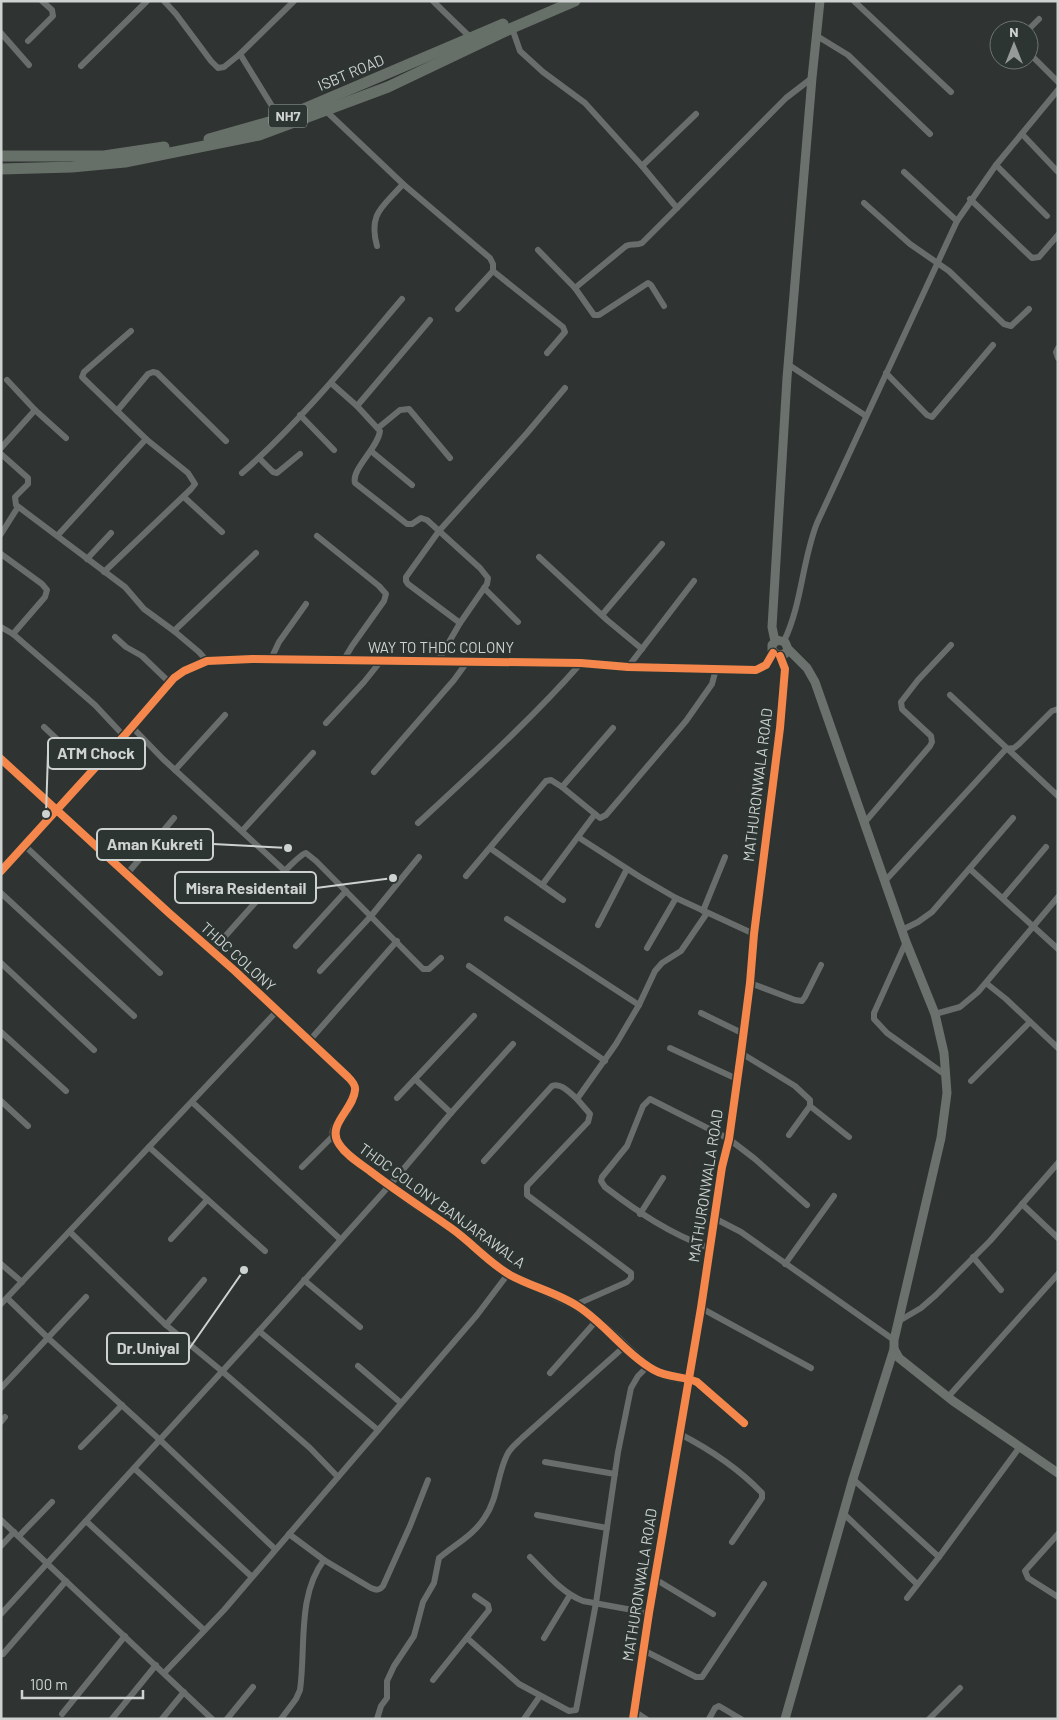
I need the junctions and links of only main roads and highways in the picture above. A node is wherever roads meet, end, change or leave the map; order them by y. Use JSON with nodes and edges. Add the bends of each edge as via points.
{"nodes":[{"id":1,"x":556,"y":1,"type":"edge"},
{"id":2,"x":575,"y":1,"type":"edge"},
{"id":3,"x":1,"y":156,"type":"edge"},
{"id":4,"x":29,"y":162,"type":"junction"},
{"id":5,"x":1,"y":169,"type":"edge"}],
"edges":[{"from":1,"to":4,"type":"highway","name":"ISBT ROAD","number":"NH7","via":[[280,119],[193,143],[104,156]]},
{"from":2,"to":4,"type":"highway","number":"NH7","via":[[388,87],[259,135],[125,162],[72,166]]},
{"from":3,"to":4,"type":"highway","name":"ISBT ROAD","number":"NH7"},
{"from":4,"to":5,"type":"highway","number":"NH7"}]}
